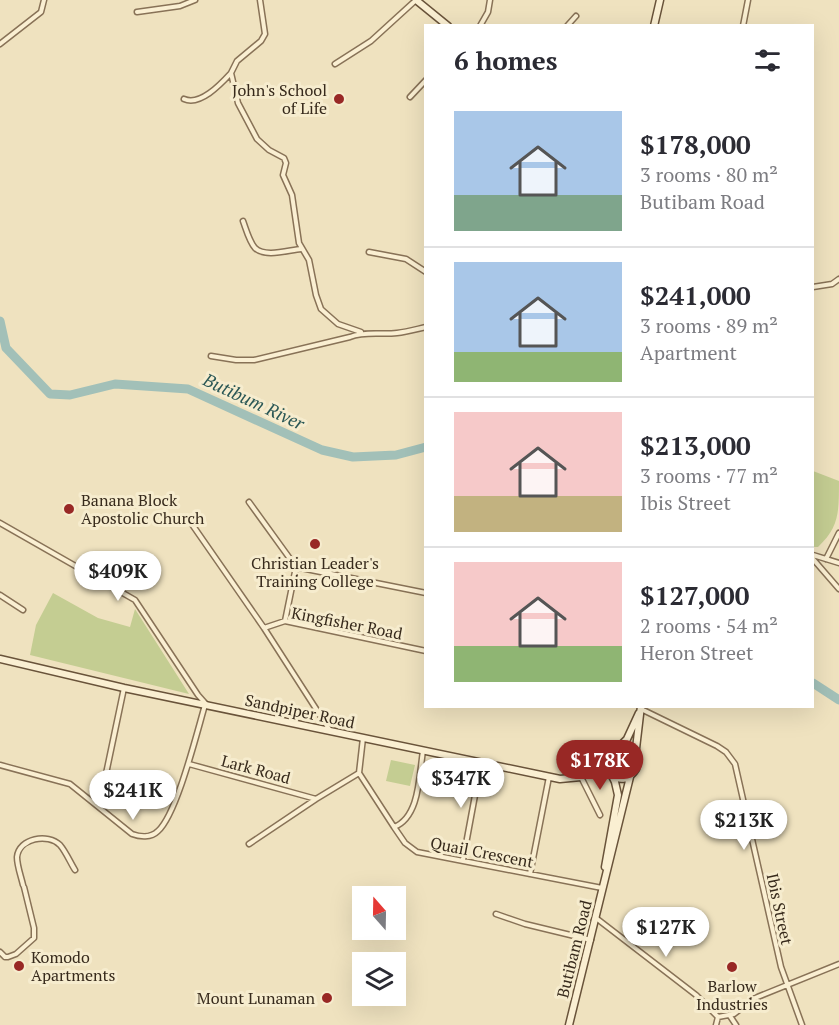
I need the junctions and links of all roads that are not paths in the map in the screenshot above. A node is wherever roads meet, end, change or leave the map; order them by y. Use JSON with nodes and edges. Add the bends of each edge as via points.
{"nodes":[{"id":1,"x":44,"y":0,"type":"edge"},
{"id":2,"x":195,"y":0,"type":"edge"},
{"id":3,"x":260,"y":0,"type":"edge"},
{"id":4,"x":416,"y":0,"type":"edge"},
{"id":5,"x":490,"y":0,"type":"edge"},
{"id":6,"x":660,"y":0,"type":"edge"},
{"id":7,"x":748,"y":0,"type":"edge"},
{"id":8,"x":137,"y":12,"type":"dead end"},
{"id":9,"x":576,"y":16,"type":"dead end"},
{"id":10,"x":446,"y":24,"type":"edge"},
{"id":11,"x":481,"y":24,"type":"edge"},
{"id":12,"x":569,"y":24,"type":"edge"},
{"id":13,"x":654,"y":24,"type":"edge"},
{"id":14,"x":743,"y":24,"type":"edge"},
{"id":15,"x":0,"y":44,"type":"edge"},
{"id":16,"x":335,"y":64,"type":"dead end"},
{"id":17,"x":231,"y":73,"type":"junction"},
{"id":18,"x":424,"y":82,"type":"edge"},
{"id":19,"x":410,"y":97,"type":"dead end"},
{"id":20,"x":184,"y":99,"type":"dead end"},
{"id":21,"x":243,"y":221,"type":"dead end"},
{"id":22,"x":302,"y":249,"type":"junction"},
{"id":23,"x":369,"y":252,"type":"dead end"},
{"id":24,"x":424,"y":271,"type":"edge"},
{"id":25,"x":839,"y":279,"type":"edge"},
{"id":26,"x":814,"y":287,"type":"edge"},
{"id":27,"x":424,"y":327,"type":"edge"},
{"id":28,"x":361,"y":332,"type":"junction"},
{"id":29,"x":211,"y":356,"type":"dead end"},
{"id":30,"x":249,"y":502,"type":"dead end"},
{"id":31,"x":189,"y":520,"type":"dead end"},
{"id":32,"x":0,"y":523,"type":"edge"},
{"id":33,"x":839,"y":533,"type":"edge"},
{"id":34,"x":814,"y":557,"type":"edge"},
{"id":35,"x":814,"y":558,"type":"edge"},
{"id":36,"x":826,"y":559,"type":"junction"},
{"id":37,"x":839,"y":563,"type":"edge"},
{"id":38,"x":296,"y":567,"type":"junction"},
{"id":39,"x":839,"y":589,"type":"edge"},
{"id":40,"x":424,"y":593,"type":"edge"},
{"id":41,"x":0,"y":595,"type":"edge"},
{"id":42,"x":23,"y":610,"type":"dead end"},
{"id":43,"x":285,"y":621,"type":"junction"},
{"id":44,"x":264,"y":628,"type":"junction"},
{"id":45,"x":424,"y":651,"type":"edge"},
{"id":46,"x":0,"y":659,"type":"edge"},
{"id":47,"x":124,"y":688,"type":"junction"},
{"id":48,"x":207,"y":705,"type":"junction"},
{"id":49,"x":640,"y":710,"type":"edge"},
{"id":50,"x":329,"y":730,"type":"junction"},
{"id":51,"x":363,"y":738,"type":"junction"},
{"id":52,"x":423,"y":750,"type":"junction"},
{"id":53,"x":612,"y":755,"type":"junction"},
{"id":54,"x":635,"y":757,"type":"junction"},
{"id":55,"x":481,"y":762,"type":"junction"},
{"id":56,"x":189,"y":764,"type":"junction"},
{"id":57,"x":0,"y":765,"type":"edge"},
{"id":58,"x":593,"y":770,"type":"junction"},
{"id":59,"x":610,"y":772,"type":"junction"},
{"id":60,"x":359,"y":773,"type":"junction"},
{"id":61,"x":549,"y":776,"type":"junction"},
{"id":62,"x":581,"y":777,"type":"junction"},
{"id":63,"x":630,"y":777,"type":"junction"},
{"id":64,"x":316,"y":799,"type":"junction"},
{"id":65,"x":99,"y":807,"type":"junction"},
{"id":66,"x":600,"y":815,"type":"dead end"},
{"id":67,"x":394,"y":827,"type":"junction"},
{"id":68,"x":249,"y":844,"type":"dead end"},
{"id":69,"x":463,"y":860,"type":"junction"},
{"id":70,"x":75,"y":870,"type":"dead end"},
{"id":71,"x":530,"y":874,"type":"junction"},
{"id":72,"x":604,"y":879,"type":"junction"},
{"id":73,"x":602,"y":888,"type":"junction"},
{"id":74,"x":496,"y":914,"type":"dead end"},
{"id":75,"x":596,"y":918,"type":"junction"},
{"id":76,"x":591,"y":940,"type":"junction"},
{"id":77,"x":0,"y":952,"type":"edge"},
{"id":78,"x":839,"y":964,"type":"edge"},
{"id":79,"x":786,"y":986,"type":"junction"},
{"id":80,"x":730,"y":1016,"type":"junction"},
{"id":81,"x":718,"y":1017,"type":"junction"},
{"id":82,"x":569,"y":1025,"type":"edge"},
{"id":83,"x":716,"y":1025,"type":"edge"},
{"id":84,"x":736,"y":1025,"type":"edge"},
{"id":85,"x":802,"y":1025,"type":"edge"}],
"edges":[{"from":1,"to":15,"type":"street","via":[[41,12]]},
{"from":2,"to":8,"type":"street"},
{"from":3,"to":17,"type":"street","via":[[265,34],[237,61]]},
{"from":4,"to":10,"type":"street"},
{"from":4,"to":16,"type":"street","via":[[371,41]]},
{"from":5,"to":11,"type":"street"},
{"from":6,"to":13,"type":"street"},
{"from":7,"to":14,"type":"street"},
{"from":9,"to":12,"type":"street"},
{"from":17,"to":20,"type":"street","via":[[198,100]]},
{"from":17,"to":22,"type":"street","via":[[247,124],[257,139],[284,158],[283,175],[292,195]]},
{"from":18,"to":19,"type":"street"},
{"from":21,"to":22,"type":"street","via":[[251,242],[260,251]]},
{"from":22,"to":28,"type":"street","via":[[309,260],[321,309],[338,324]]},
{"from":23,"to":24,"type":"street","via":[[405,259]]},
{"from":25,"to":26,"type":"street"},
{"from":27,"to":28,"type":"street","via":[[371,335]]},
{"from":28,"to":29,"type":"street","via":[[254,360]]},
{"from":30,"to":38,"type":"street"},
{"from":31,"to":44,"type":"street"},
{"from":32,"to":48,"type":"street","via":[[135,600]]},
{"from":33,"to":36,"type":"street"},
{"from":34,"to":36,"type":"street"},
{"from":35,"to":39,"type":"street"},
{"from":36,"to":37,"type":"street"},
{"from":38,"to":40,"type":"street"},
{"from":38,"to":43,"type":"street"},
{"from":41,"to":42,"type":"street"},
{"from":43,"to":44,"type":"street","name":"Kingfisher Road"},
{"from":43,"to":45,"type":"street","name":"Kingfisher Road"},
{"from":44,"to":50,"type":"street"},
{"from":46,"to":47,"type":"street","name":"Sandpiper Road"},
{"from":47,"to":48,"type":"street","name":"Sandpiper Road"},
{"from":47,"to":65,"type":"street"},
{"from":48,"to":50,"type":"street","name":"Sandpiper Road"},
{"from":48,"to":56,"type":"street"},
{"from":49,"to":53,"type":"street","via":[[627,739]]},
{"from":49,"to":54,"type":"street"},
{"from":49,"to":79,"type":"street","name":"Ibis Street","via":[[721,748],[735,764]]},
{"from":50,"to":51,"type":"street","name":"Sandpiper Road"},
{"from":51,"to":52,"type":"street","name":"Sandpiper Road"},
{"from":51,"to":60,"type":"street"},
{"from":52,"to":55,"type":"street","name":"Sandpiper Road"},
{"from":52,"to":67,"type":"street","via":[[412,809],[404,822]]},
{"from":53,"to":54,"type":"street","via":[[626,750]]},
{"from":53,"to":58,"type":"street"},
{"from":53,"to":59,"type":"street"},
{"from":54,"to":63,"type":"street","via":[[636,769]]},
{"from":55,"to":61,"type":"street","name":"Sandpiper Road"},
{"from":55,"to":69,"type":"street"},
{"from":56,"to":64,"type":"street","name":"Lark Road"},
{"from":56,"to":65,"type":"street","via":[[172,808],[155,834],[132,834]]},
{"from":57,"to":65,"type":"street","via":[[70,784]]},
{"from":58,"to":59,"type":"street"},
{"from":58,"to":62,"type":"street"},
{"from":59,"to":63,"type":"street","via":[[620,779]]},
{"from":59,"to":72,"type":"street","name":"Butibam Road","via":[[617,787],[617,803]]},
{"from":60,"to":64,"type":"street"},
{"from":60,"to":67,"type":"street","name":"Quail Crescent"},
{"from":61,"to":62,"type":"street","name":"Sandpiper Road"},
{"from":61,"to":71,"type":"street"},
{"from":62,"to":66,"type":"street"},
{"from":63,"to":72,"type":"street","name":"Butibam Road"},
{"from":64,"to":68,"type":"street"},
{"from":67,"to":69,"type":"street","name":"Quail Crescent","via":[[417,852]]},
{"from":69,"to":71,"type":"street","name":"Quail Crescent"},
{"from":70,"to":77,"type":"street","via":[[56,842],[32,840],[22,846],[17,856],[34,938],[11,957]]},
{"from":71,"to":73,"type":"street","name":"Quail Crescent"},
{"from":72,"to":73,"type":"street","name":"Butibam Road"},
{"from":73,"to":75,"type":"street","name":"Butibam Road"},
{"from":74,"to":76,"type":"street"},
{"from":75,"to":76,"type":"street","name":"Butibam Road"},
{"from":75,"to":81,"type":"street","via":[[696,995]]},
{"from":76,"to":82,"type":"street","name":"Butibam Road"},
{"from":78,"to":79,"type":"street"},
{"from":79,"to":80,"type":"street","via":[[754,998]]},
{"from":79,"to":85,"type":"street","name":"Ibis Street"},
{"from":80,"to":81,"type":"street"},
{"from":80,"to":84,"type":"street"},
{"from":81,"to":83,"type":"street"}]}
